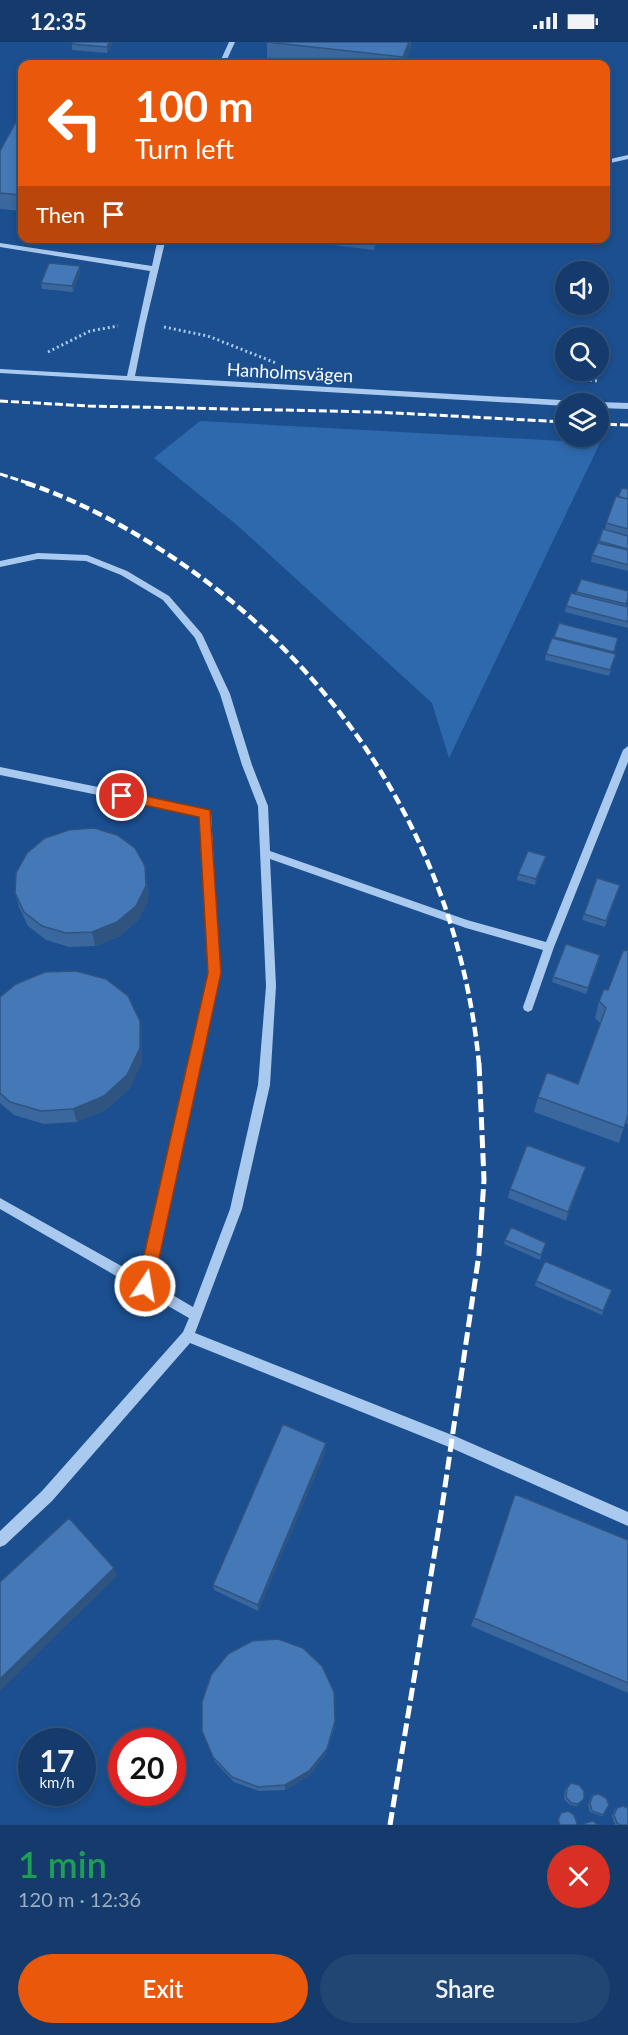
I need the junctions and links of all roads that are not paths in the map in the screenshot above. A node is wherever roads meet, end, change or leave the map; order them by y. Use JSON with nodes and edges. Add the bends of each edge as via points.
{"nodes":[{"id":1,"x":232,"y":42,"type":"edge"},
{"id":2,"x":224,"y":60,"type":"edge"},
{"id":3,"x":628,"y":157,"type":"edge"},
{"id":4,"x":610,"y":161,"type":"edge"},
{"id":5,"x":161,"y":243,"type":"edge"},
{"id":6,"x":0,"y":245,"type":"edge"},
{"id":7,"x":154,"y":269,"type":"junction"},
{"id":8,"x":0,"y":371,"type":"edge"},
{"id":9,"x":131,"y":378,"type":"junction"},
{"id":10,"x":555,"y":403,"type":"edge"},
{"id":11,"x":609,"y":405,"type":"edge"},
{"id":12,"x":628,"y":406,"type":"edge"},
{"id":13,"x":0,"y":564,"type":"edge"},
{"id":14,"x":628,"y":750,"type":"edge"},
{"id":15,"x":0,"y":771,"type":"edge"},
{"id":16,"x":266,"y":853,"type":"junction"},
{"id":17,"x":549,"y":947,"type":"junction"},
{"id":18,"x":528,"y":1007,"type":"dead end"},
{"id":19,"x":0,"y":1203,"type":"edge"},
{"id":20,"x":145,"y":1286,"type":"junction"},
{"id":21,"x":196,"y":1315,"type":"junction"},
{"id":22,"x":188,"y":1336,"type":"junction"},
{"id":23,"x":628,"y":1519,"type":"edge"},
{"id":24,"x":0,"y":1540,"type":"edge"}],
"edges":[{"from":1,"to":2,"type":"street"},
{"from":3,"to":4,"type":"street"},
{"from":5,"to":7,"type":"street"},
{"from":6,"to":7,"type":"street"},
{"from":7,"to":9,"type":"street"},
{"from":8,"to":9,"type":"street","name":"Hanholmsvägen"},
{"from":9,"to":10,"type":"street","name":"Hanholmsvägen"},
{"from":11,"to":12,"type":"street"},
{"from":13,"to":16,"type":"street","via":[[38,556],[87,558],[124,573],[166,598],[199,636],[225,694],[263,806]]},
{"from":14,"to":17,"type":"street"},
{"from":15,"to":20,"type":"street","via":[[206,813],[214,973]]},
{"from":16,"to":17,"type":"street","via":[[458,922]]},
{"from":16,"to":21,"type":"street","via":[[272,986],[264,1085],[236,1209]]},
{"from":17,"to":18,"type":"street"},
{"from":19,"to":20,"type":"street"},
{"from":20,"to":21,"type":"street"},
{"from":21,"to":22,"type":"street"},
{"from":22,"to":23,"type":"street","via":[[452,1442]]},
{"from":22,"to":24,"type":"street","via":[[47,1496]]}]}
